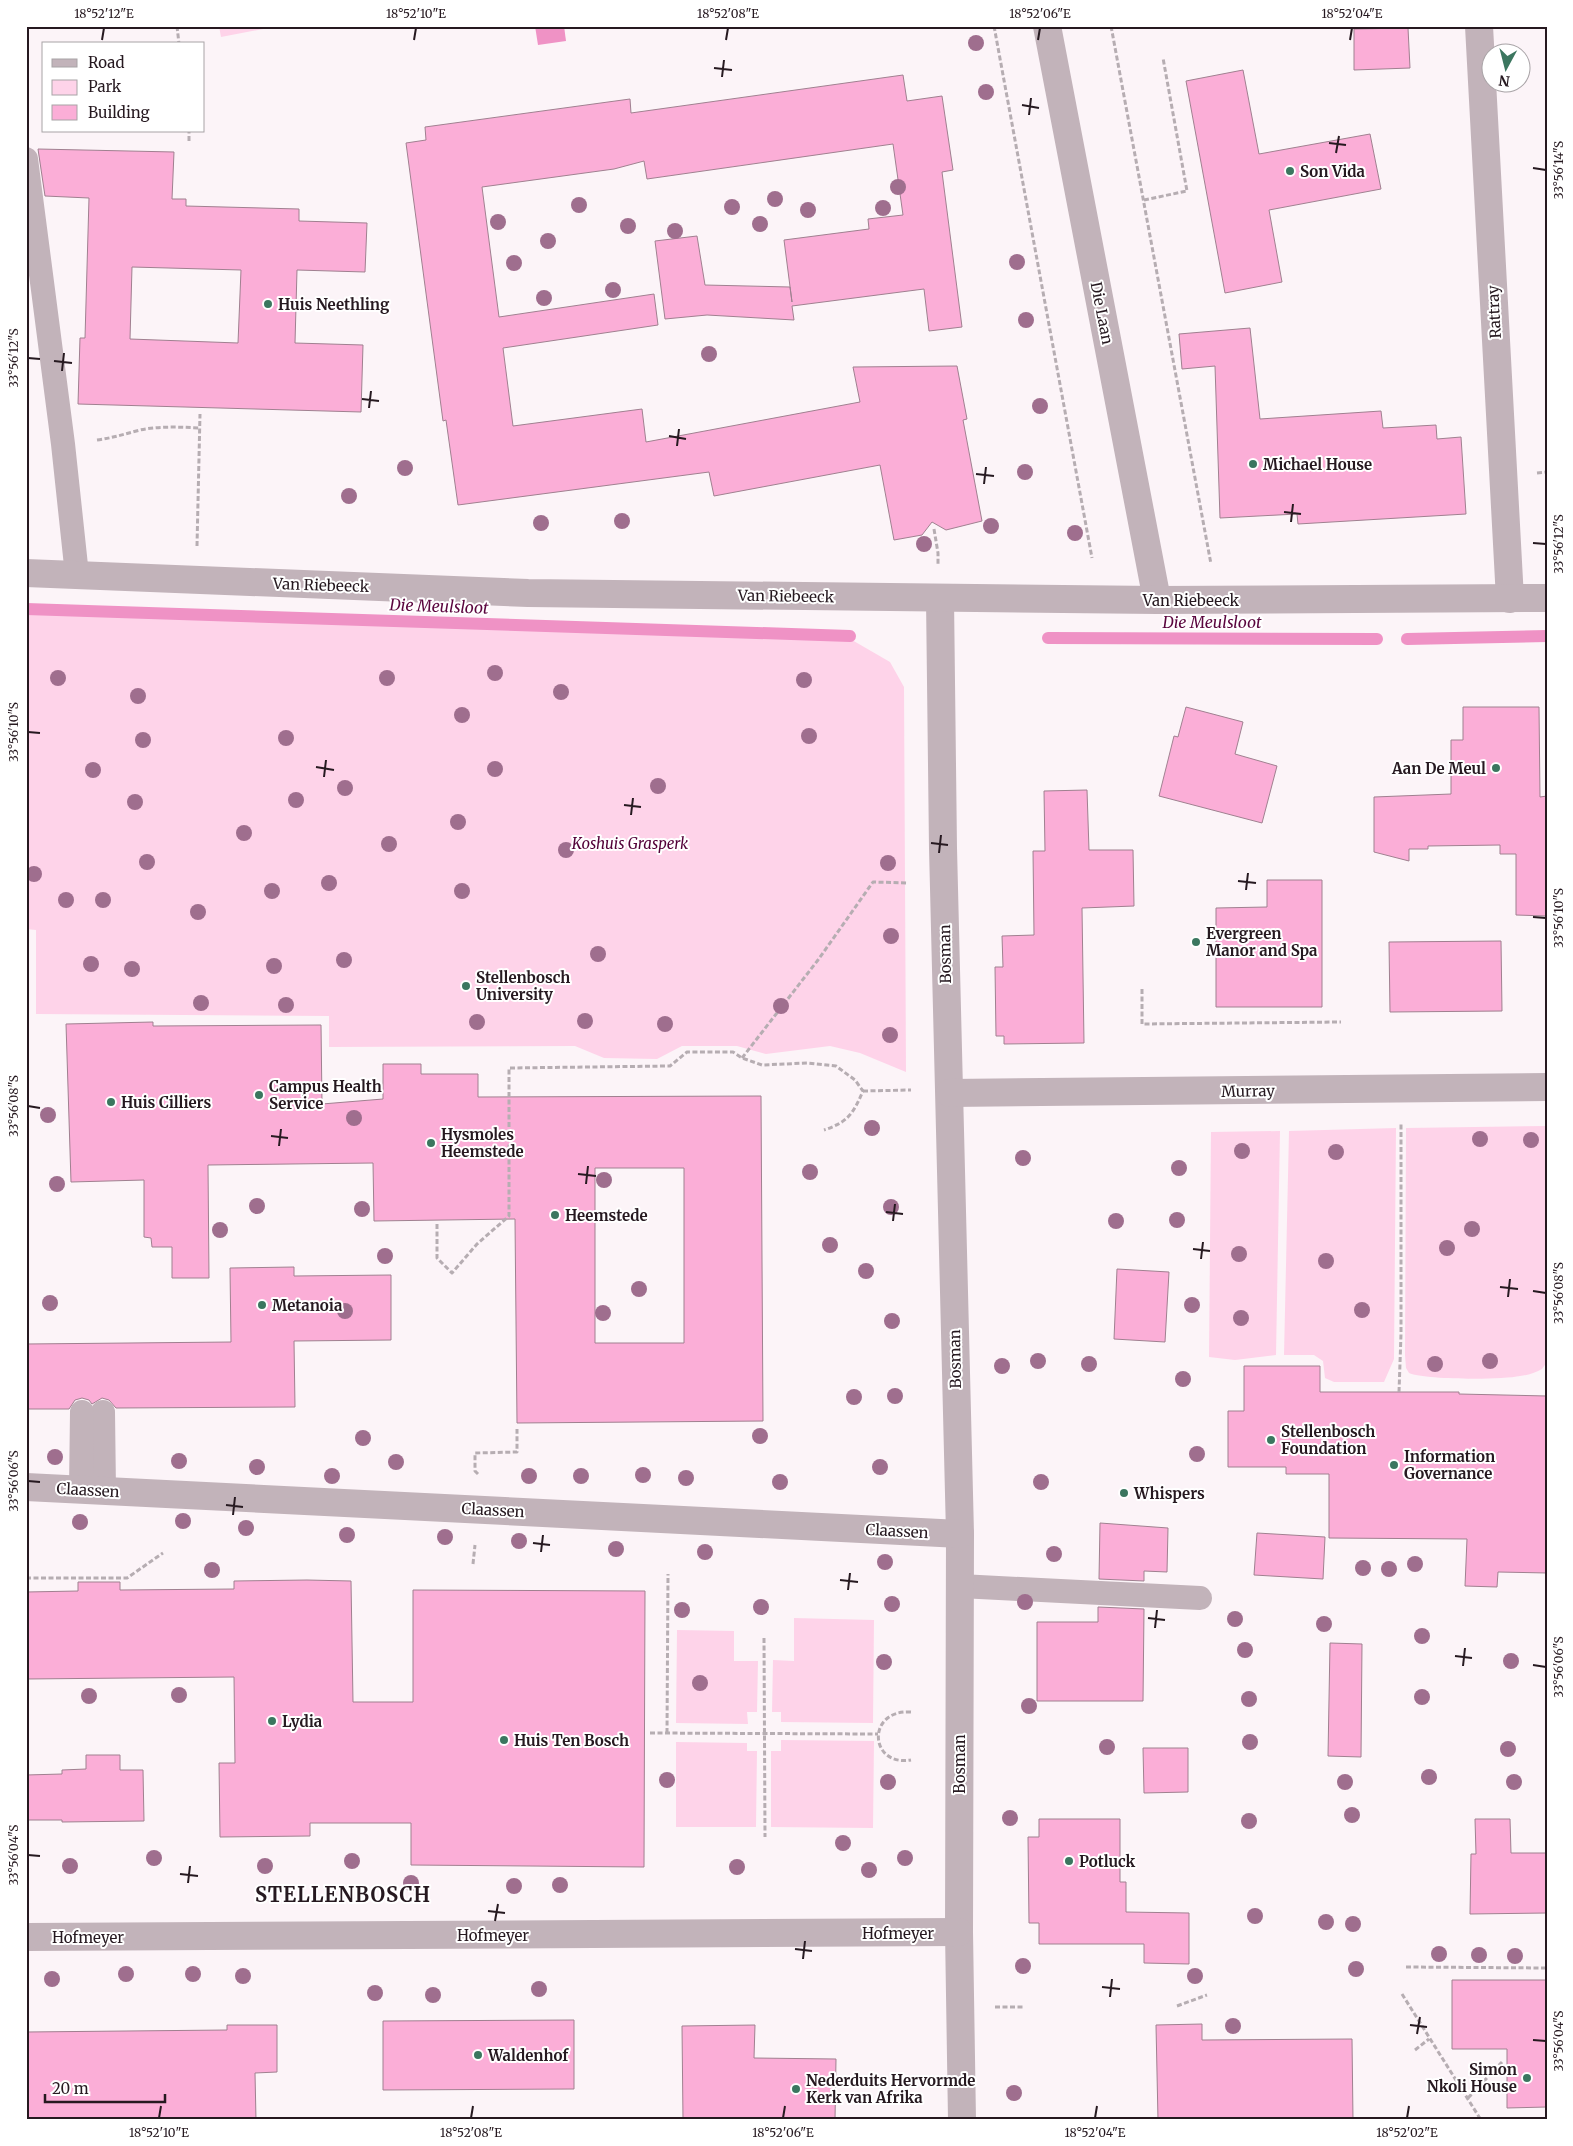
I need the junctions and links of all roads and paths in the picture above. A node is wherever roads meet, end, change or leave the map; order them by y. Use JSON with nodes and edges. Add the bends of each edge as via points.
{"nodes":[{"id":1,"x":177,"y":26,"type":"edge"},
{"id":2,"x":994,"y":26,"type":"edge"},
{"id":3,"x":1047,"y":26,"type":"edge"},
{"id":4,"x":1111,"y":26,"type":"edge"},
{"id":5,"x":1479,"y":26,"type":"edge"},
{"id":6,"x":179,"y":42,"type":"edge"},
{"id":7,"x":1163,"y":58,"type":"dead end"},
{"id":8,"x":189,"y":132,"type":"edge"},
{"id":9,"x":189,"y":141,"type":"dead end"},
{"id":10,"x":26,"y":159,"type":"edge"},
{"id":11,"x":1144,"y":200,"type":"junction"},
{"id":12,"x":200,"y":414,"type":"dead end"},
{"id":13,"x":200,"y":428,"type":"junction"},
{"id":14,"x":90,"y":440,"type":"dead end"},
{"id":15,"x":1547,"y":472,"type":"edge"},
{"id":16,"x":1538,"y":473,"type":"dead end"},
{"id":17,"x":934,"y":529,"type":"dead end"},
{"id":18,"x":196,"y":549,"type":"dead end"},
{"id":19,"x":1092,"y":558,"type":"dead end"},
{"id":20,"x":938,"y":570,"type":"dead end"},
{"id":21,"x":1213,"y":570,"type":"dead end"},
{"id":22,"x":26,"y":573,"type":"edge"},
{"id":23,"x":77,"y":575,"type":"junction"},
{"id":24,"x":940,"y":598,"type":"junction"},
{"id":25,"x":1547,"y":598,"type":"edge"},
{"id":26,"x":1510,"y":599,"type":"junction"},
{"id":27,"x":1157,"y":600,"type":"junction"},
{"id":28,"x":909,"y":883,"type":"dead end"},
{"id":29,"x":1142,"y":989,"type":"dead end"},
{"id":30,"x":1341,"y":1022,"type":"dead end"},
{"id":31,"x":742,"y":1058,"type":"junction"},
{"id":32,"x":1547,"y":1087,"type":"edge"},
{"id":33,"x":911,"y":1090,"type":"dead end"},
{"id":34,"x":863,"y":1091,"type":"junction"},
{"id":35,"x":950,"y":1093,"type":"junction"},
{"id":36,"x":1401,"y":1122,"type":"dead end"},
{"id":37,"x":824,"y":1130,"type":"dead end"},
{"id":38,"x":437,"y":1224,"type":"dead end"},
{"id":39,"x":1399,"y":1392,"type":"dead end"},
{"id":40,"x":93,"y":1412,"type":"dead end"},
{"id":41,"x":517,"y":1429,"type":"dead end"},
{"id":42,"x":481,"y":1476,"type":"dead end"},
{"id":43,"x":26,"y":1487,"type":"edge"},
{"id":44,"x":93,"y":1490,"type":"junction"},
{"id":45,"x":960,"y":1534,"type":"junction"},
{"id":46,"x":163,"y":1553,"type":"dead end"},
{"id":47,"x":668,"y":1574,"type":"dead end"},
{"id":48,"x":26,"y":1578,"type":"edge"},
{"id":49,"x":960,"y":1586,"type":"junction"},
{"id":50,"x":1200,"y":1598,"type":"dead end"},
{"id":51,"x":764,"y":1638,"type":"dead end"},
{"id":52,"x":911,"y":1712,"type":"dead end"},
{"id":53,"x":650,"y":1733,"type":"dead end"},
{"id":54,"x":667,"y":1733,"type":"junction"},
{"id":55,"x":765,"y":1734,"type":"junction"},
{"id":56,"x":878,"y":1734,"type":"junction"},
{"id":57,"x":911,"y":1760,"type":"dead end"},
{"id":58,"x":764,"y":1837,"type":"dead end"},
{"id":59,"x":959,"y":1932,"type":"junction"},
{"id":60,"x":26,"y":1937,"type":"edge"},
{"id":61,"x":1406,"y":1967,"type":"dead end"},
{"id":62,"x":1547,"y":1968,"type":"edge"},
{"id":63,"x":1402,"y":1994,"type":"dead end"},
{"id":64,"x":1207,"y":1995,"type":"dead end"},
{"id":65,"x":1177,"y":2006,"type":"dead end"},
{"id":66,"x":992,"y":2007,"type":"dead end"},
{"id":67,"x":1024,"y":2007,"type":"dead end"},
{"id":68,"x":1429,"y":2039,"type":"junction"},
{"id":69,"x":1414,"y":2050,"type":"dead end"},
{"id":70,"x":1502,"y":2062,"type":"dead end"},
{"id":71,"x":1468,"y":2098,"type":"junction"},
{"id":72,"x":962,"y":2120,"type":"edge"},
{"id":73,"x":1481,"y":2120,"type":"edge"}],
"edges":[{"from":1,"to":6,"type":"path"},
{"from":2,"to":19,"type":"path"},
{"from":3,"to":27,"type":"street","name":"Die Laan"},
{"from":4,"to":11,"type":"path"},
{"from":5,"to":26,"type":"street","name":"Rattray"},
{"from":7,"to":11,"type":"path","via":[[1187,191]]},
{"from":8,"to":9,"type":"path"},
{"from":10,"to":23,"type":"lane","via":[[64,444]]},
{"from":11,"to":21,"type":"path"},
{"from":12,"to":13,"type":"path"},
{"from":13,"to":14,"type":"path","via":[[139,430],[114,438]]},
{"from":13,"to":18,"type":"path"},
{"from":15,"to":16,"type":"path"},
{"from":17,"to":20,"type":"path"},
{"from":22,"to":23,"type":"street","name":"Van Riebeeck"},
{"from":23,"to":24,"type":"street","name":"Van Riebeeck","via":[[528,593]]},
{"from":24,"to":27,"type":"street","name":"Van Riebeeck"},
{"from":24,"to":35,"type":"street","name":"Bosman","via":[[942,832]]},
{"from":25,"to":26,"type":"street","name":"Van Riebeeck"},
{"from":26,"to":27,"type":"street","name":"Van Riebeeck"},
{"from":28,"to":31,"type":"path","via":[[873,882]]},
{"from":29,"to":30,"type":"path","via":[[1142,1024]]},
{"from":31,"to":34,"type":"path","via":[[762,1066],[807,1063],[836,1066],[855,1080]]},
{"from":31,"to":38,"type":"path","via":[[733,1052],[688,1052],[670,1066],[508,1068],[509,1216],[477,1244],[452,1273],[438,1258]]},
{"from":32,"to":35,"type":"street","name":"Murray"},
{"from":33,"to":34,"type":"path"},
{"from":34,"to":37,"type":"path","via":[[855,1110],[842,1124]]},
{"from":35,"to":45,"type":"street","name":"Bosman"},
{"from":36,"to":39,"type":"path"},
{"from":40,"to":44,"type":"lane"},
{"from":41,"to":42,"type":"path","via":[[517,1452],[475,1453],[475,1472]]},
{"from":43,"to":44,"type":"street","name":"Claassen"},
{"from":44,"to":45,"type":"street","name":"Claassen"},
{"from":45,"to":49,"type":"street","name":"Bosman"},
{"from":46,"to":48,"type":"path","via":[[127,1578]]},
{"from":47,"to":54,"type":"path"},
{"from":49,"to":50,"type":"lane"},
{"from":49,"to":59,"type":"street","name":"Bosman"},
{"from":51,"to":55,"type":"path"},
{"from":52,"to":56,"type":"path","via":[[889,1716],[881,1724]]},
{"from":53,"to":54,"type":"path"},
{"from":54,"to":55,"type":"path"},
{"from":55,"to":56,"type":"path"},
{"from":55,"to":58,"type":"path"},
{"from":56,"to":57,"type":"path","via":[[884,1753],[901,1762]]},
{"from":59,"to":60,"type":"street","name":"Hofmeyer"},
{"from":59,"to":72,"type":"street","name":"Bosman"},
{"from":61,"to":62,"type":"path"},
{"from":63,"to":68,"type":"path"},
{"from":64,"to":65,"type":"path"},
{"from":66,"to":67,"type":"path"},
{"from":68,"to":69,"type":"path"},
{"from":68,"to":71,"type":"path"},
{"from":70,"to":71,"type":"path"},
{"from":71,"to":73,"type":"path"}]}
